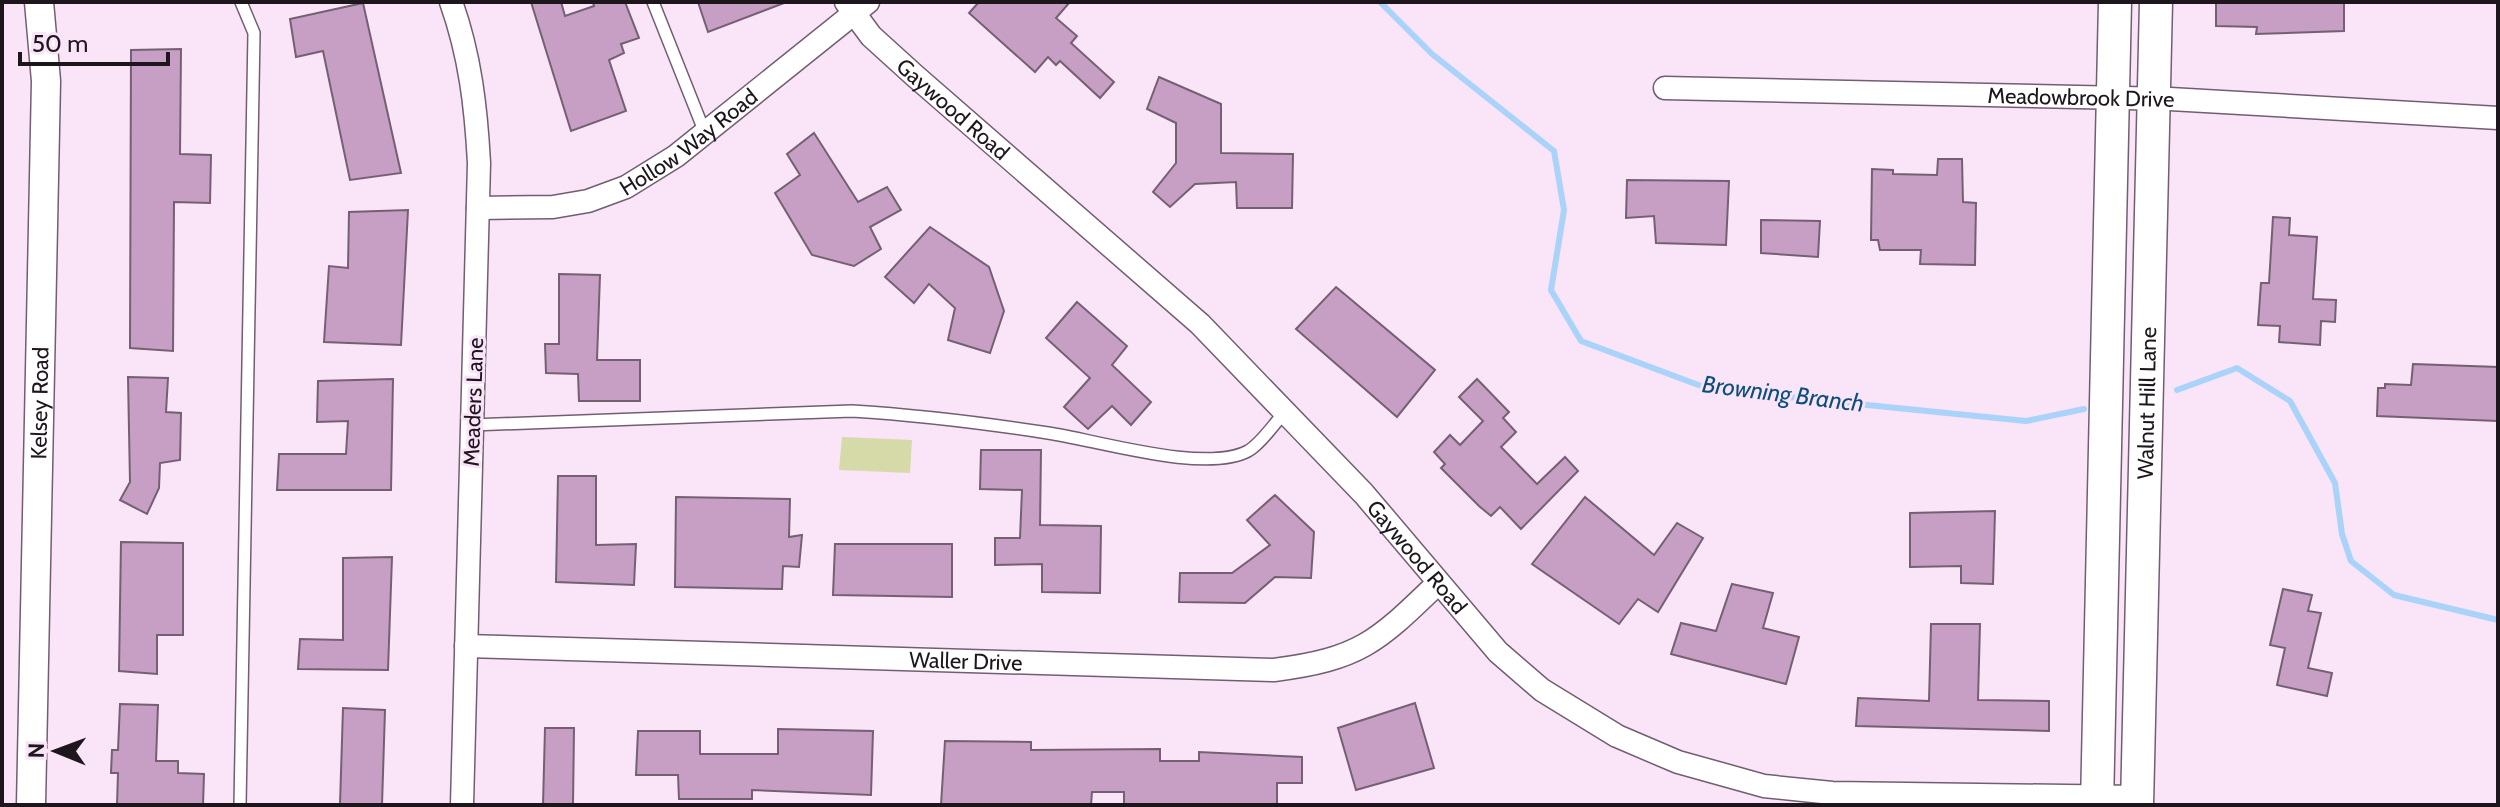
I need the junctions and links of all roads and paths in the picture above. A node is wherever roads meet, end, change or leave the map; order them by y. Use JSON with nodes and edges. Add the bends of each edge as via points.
{"nodes":[{"id":1,"x":39,"y":2,"type":"edge"},
{"id":2,"x":241,"y":2,"type":"edge"},
{"id":3,"x":451,"y":2,"type":"edge"},
{"id":4,"x":653,"y":2,"type":"edge"},
{"id":5,"x":2115,"y":2,"type":"edge"},
{"id":6,"x":2156,"y":2,"type":"edge"},
{"id":7,"x":856,"y":6,"type":"edge"},
{"id":8,"x":1665,"y":88,"type":"dead end"},
{"id":9,"x":2112,"y":98,"type":"junction"},
{"id":10,"x":2153,"y":99,"type":"junction"},
{"id":11,"x":2498,"y":118,"type":"edge"},
{"id":12,"x":705,"y":133,"type":"junction"},
{"id":13,"x":478,"y":208,"type":"junction"},
{"id":14,"x":1286,"y":410,"type":"junction"},
{"id":15,"x":472,"y":425,"type":"junction"},
{"id":16,"x":1437,"y":584,"type":"junction"},
{"id":17,"x":466,"y":646,"type":"junction"},
{"id":18,"x":1831,"y":799,"type":"edge"},
{"id":19,"x":2098,"y":800,"type":"edge"},
{"id":20,"x":2137,"y":801,"type":"edge"},
{"id":21,"x":31,"y":805,"type":"edge"},
{"id":22,"x":240,"y":805,"type":"edge"},
{"id":23,"x":462,"y":805,"type":"edge"}],
"edges":[{"from":1,"to":21,"type":"street","name":"Kelsey Road","via":[[46,81]]},
{"from":2,"to":22,"type":"lane","via":[[254,33]]},
{"from":3,"to":13,"type":"street","name":"Meaders Lane","via":[[475,103]]},
{"from":4,"to":12,"type":"lane"},
{"from":5,"to":9,"type":"main road","name":"Walnut Hill Lane"},
{"from":6,"to":10,"type":"main road","name":"Walnut Hill Lane"},
{"from":7,"to":12,"type":"street","name":"Hollow Way Road"},
{"from":7,"to":14,"type":"street","name":"Gaywood Road","via":[[903,65],[1200,324]]},
{"from":8,"to":9,"type":"street","name":"Meadowbrook Drive"},
{"from":9,"to":10,"type":"street","name":"Meadowbrook Drive"},
{"from":9,"to":19,"type":"main road","name":"Walnut Hill Lane"},
{"from":10,"to":11,"type":"street","name":"Meadowbrook Drive"},
{"from":10,"to":20,"type":"main road","name":"Walnut Hill Lane"},
{"from":12,"to":13,"type":"street","name":"Hollow Way Road","via":[[651,173],[588,201]]},
{"from":13,"to":15,"type":"street","name":"Meaders Lane"},
{"from":14,"to":15,"type":"lane","via":[[1249,450],[1221,457],[1162,455],[1033,431],[852,411]]},
{"from":14,"to":16,"type":"street","name":"Gaywood Road"},
{"from":15,"to":17,"type":"street","name":"Meaders Lane"},
{"from":16,"to":17,"type":"street","name":"Waller Drive","via":[[1383,635],[1348,655],[1274,670]]},
{"from":16,"to":18,"type":"street","name":"Gaywood Road","via":[[1498,652],[1542,690],[1617,736],[1720,776]]},
{"from":17,"to":23,"type":"street","name":"Meaders Lane"},
{"from":18,"to":19,"type":"street","name":"Gaywood Road"},
{"from":19,"to":20,"type":"street","name":"Gaywood Road"}]}
